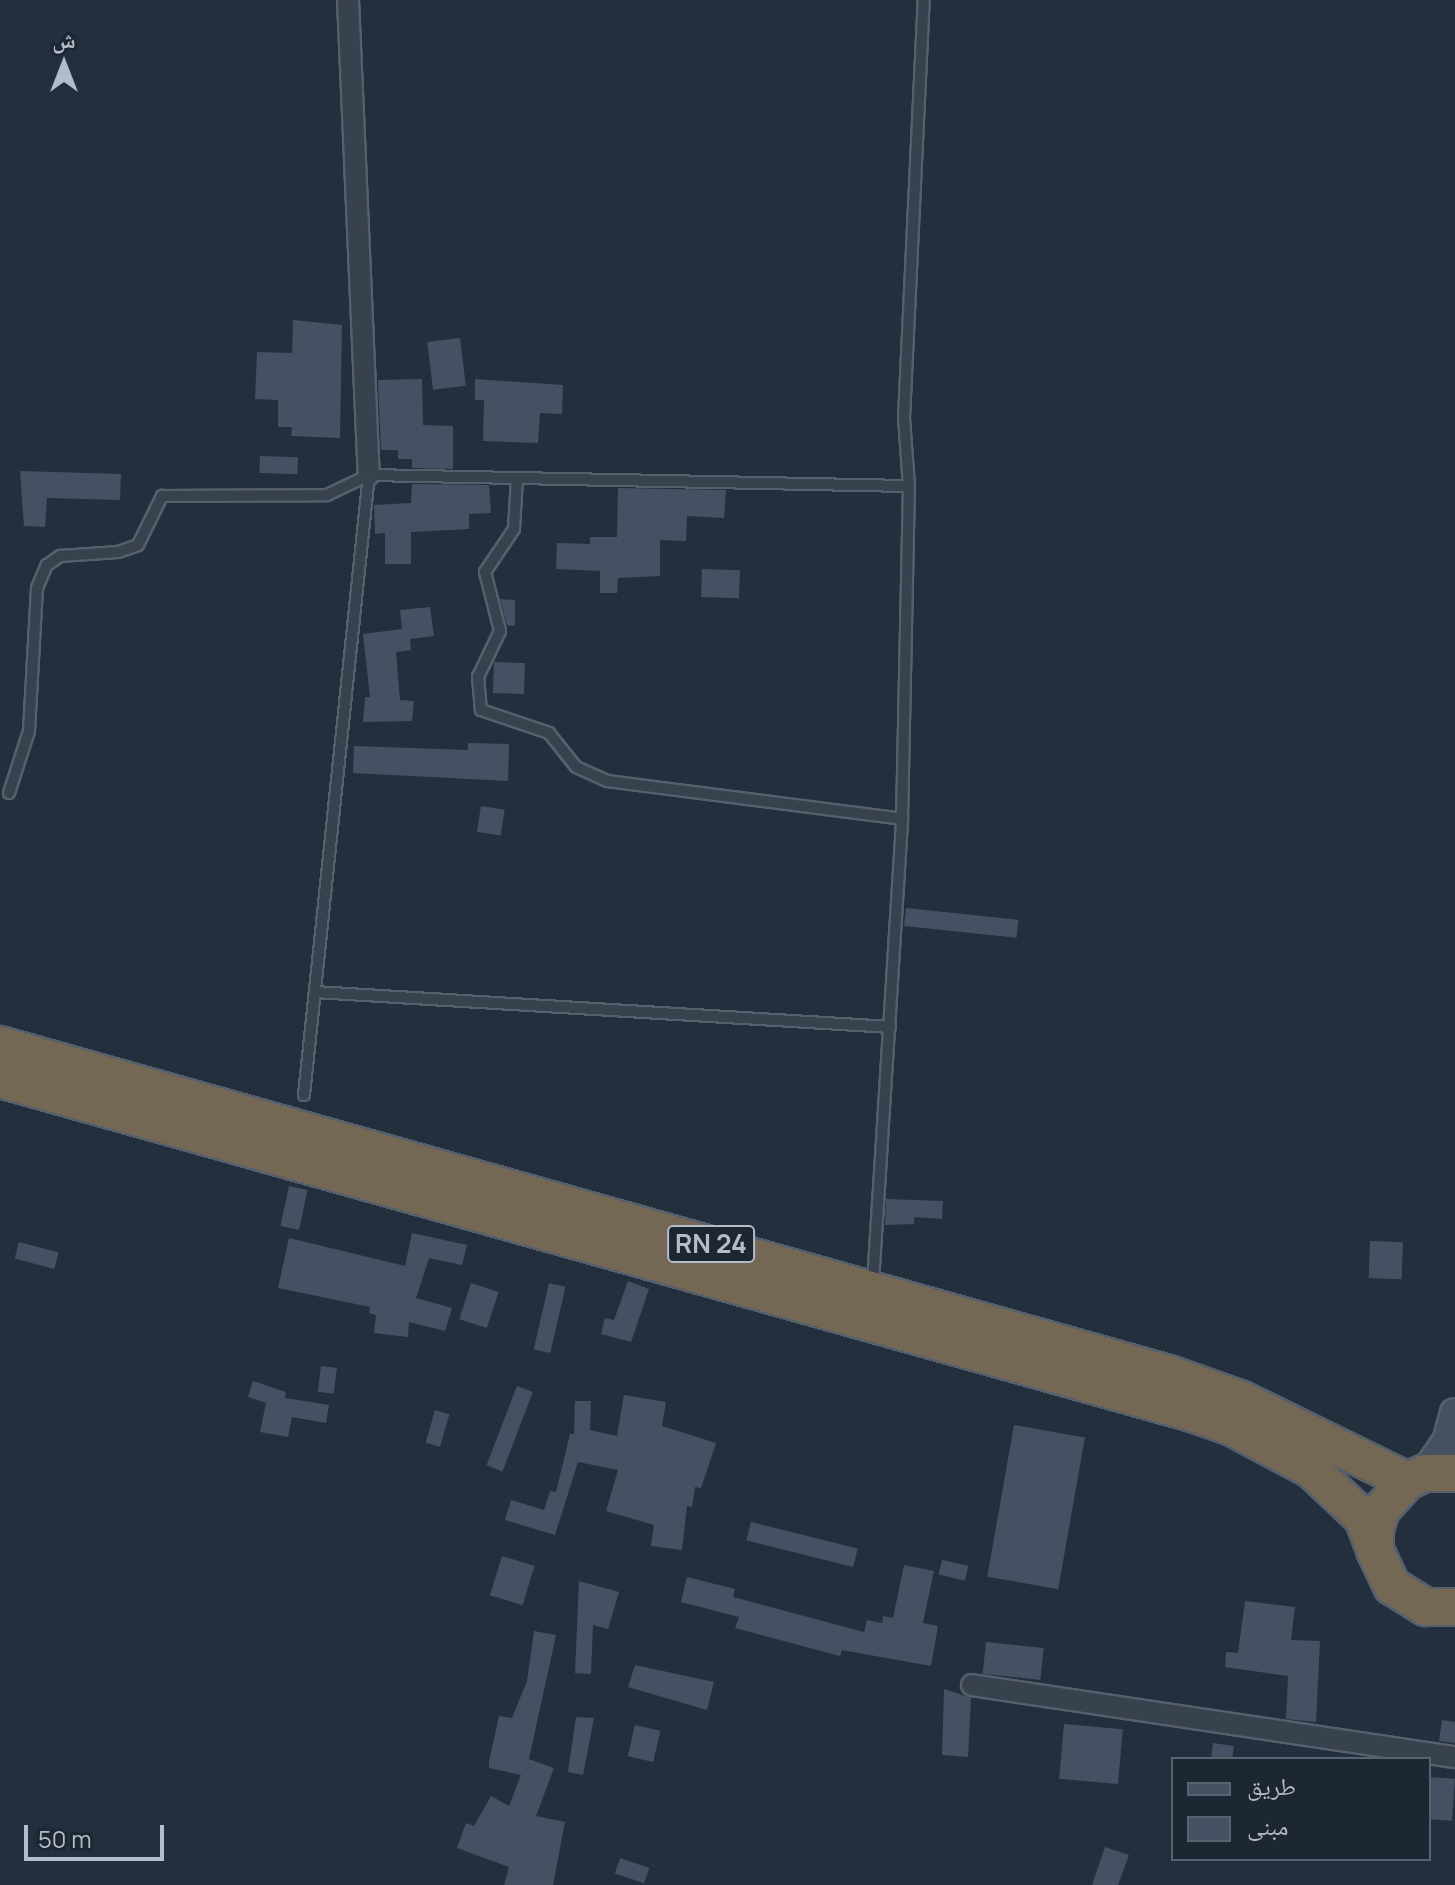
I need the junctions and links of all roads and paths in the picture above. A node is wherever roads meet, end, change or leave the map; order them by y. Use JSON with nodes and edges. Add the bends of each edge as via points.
{"nodes":[{"id":1,"x":348,"y":0,"type":"edge"},
{"id":2,"x":924,"y":0,"type":"edge"},
{"id":3,"x":369,"y":475,"type":"junction"},
{"id":4,"x":517,"y":478,"type":"junction"},
{"id":5,"x":909,"y":486,"type":"junction"},
{"id":6,"x":9,"y":793,"type":"dead end"},
{"id":7,"x":902,"y":819,"type":"junction"},
{"id":8,"x":315,"y":992,"type":"junction"},
{"id":9,"x":890,"y":1027,"type":"junction"},
{"id":10,"x":0,"y":1045,"type":"edge"},
{"id":11,"x":0,"y":1079,"type":"edge"},
{"id":12,"x":304,"y":1095,"type":"dead end"},
{"id":13,"x":872,"y":1289,"type":"junction"},
{"id":14,"x":1455,"y":1413,"type":"edge"},
{"id":15,"x":1429,"y":1476,"type":"edge"},
{"id":16,"x":1375,"y":1550,"type":"junction"},
{"id":17,"x":1452,"y":1610,"type":"edge"},
{"id":18,"x":972,"y":1685,"type":"dead end"},
{"id":19,"x":1455,"y":1757,"type":"edge"}],
"edges":[{"from":1,"to":3,"type":"street"},
{"from":2,"to":5,"type":"lane","via":[[904,418]]},
{"from":3,"to":4,"type":"lane"},
{"from":3,"to":6,"type":"lane","via":[[336,494],[162,496],[138,545],[118,552],[60,556],[47,565],[37,588],[29,731]]},
{"from":3,"to":8,"type":"lane"},
{"from":4,"to":5,"type":"lane"},
{"from":4,"to":7,"type":"lane","via":[[514,529],[485,572],[500,631],[478,677],[481,710],[549,733],[576,767],[607,781]]},
{"from":5,"to":7,"type":"lane"},
{"from":7,"to":9,"type":"lane"},
{"from":8,"to":9,"type":"lane"},
{"from":8,"to":12,"type":"lane"},
{"from":9,"to":13,"type":"lane"},
{"from":10,"to":13,"type":"highway","number":"RN 24"},
{"from":11,"to":16,"type":"highway","number":"RN 24","via":[[1192,1413],[1232,1427],[1311,1469],[1363,1518]]},
{"from":13,"to":15,"type":"highway","number":"RN 24","via":[[1169,1374]]},
{"from":14,"to":15,"type":"main road"},
{"from":15,"to":16,"type":"highway","via":[[1381,1510]]},
{"from":16,"to":17,"type":"highway","via":[[1392,1586],[1426,1607]]},
{"from":18,"to":19,"type":"street"}]}
